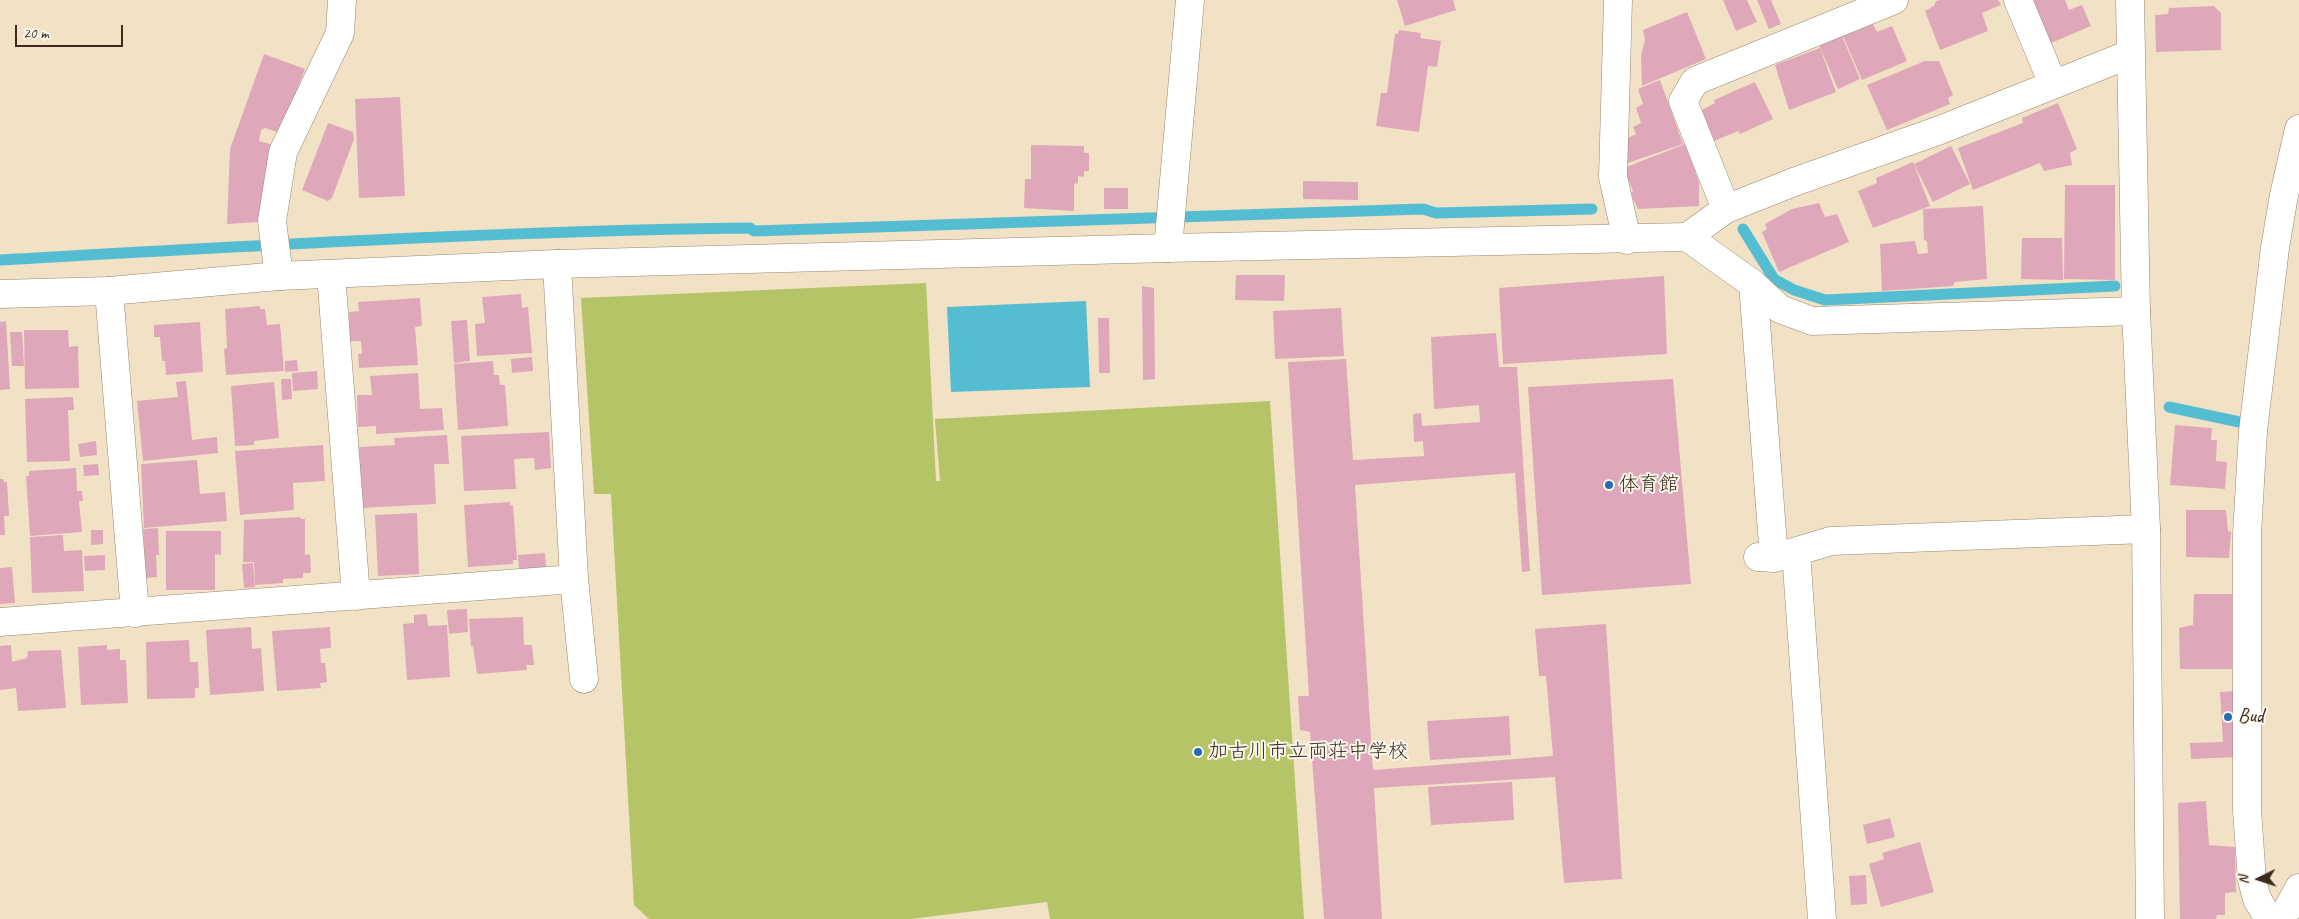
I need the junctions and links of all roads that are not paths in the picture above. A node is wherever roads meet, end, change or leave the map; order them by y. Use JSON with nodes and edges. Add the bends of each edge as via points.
{"nodes":[{"id":1,"x":342,"y":0,"type":"edge"},
{"id":2,"x":1190,"y":0,"type":"edge"},
{"id":3,"x":1618,"y":0,"type":"edge"},
{"id":4,"x":1894,"y":0,"type":"edge"},
{"id":5,"x":2018,"y":0,"type":"edge"},
{"id":6,"x":2130,"y":0,"type":"edge"},
{"id":7,"x":2130,"y":54,"type":"junction"},
{"id":8,"x":2053,"y":84,"type":"junction"},
{"id":9,"x":2299,"y":129,"type":"edge"},
{"id":10,"x":1726,"y":209,"type":"junction"},
{"id":11,"x":1688,"y":237,"type":"junction"},
{"id":12,"x":1627,"y":240,"type":"junction"},
{"id":13,"x":1168,"y":248,"type":"junction"},
{"id":14,"x":557,"y":264,"type":"junction"},
{"id":15,"x":331,"y":274,"type":"junction"},
{"id":16,"x":279,"y":276,"type":"junction"},
{"id":17,"x":1753,"y":284,"type":"junction"},
{"id":18,"x":109,"y":291,"type":"junction"},
{"id":19,"x":0,"y":294,"type":"edge"},
{"id":20,"x":2136,"y":311,"type":"junction"},
{"id":21,"x":2146,"y":529,"type":"junction"},
{"id":22,"x":1776,"y":556,"type":"junction"},
{"id":23,"x":574,"y":579,"type":"junction"},
{"id":24,"x":356,"y":596,"type":"junction"},
{"id":25,"x":135,"y":613,"type":"junction"},
{"id":26,"x":0,"y":622,"type":"edge"},
{"id":27,"x":584,"y":679,"type":"dead end"},
{"id":28,"x":2299,"y":888,"type":"edge"},
{"id":29,"x":1822,"y":919,"type":"edge"},
{"id":30,"x":2150,"y":919,"type":"edge"},
{"id":31,"x":2269,"y":919,"type":"edge"},
{"id":32,"x":2282,"y":919,"type":"edge"}],
"edges":[{"from":1,"to":16,"type":"street","via":[[340,33],[283,152],[272,221]]},
{"from":2,"to":13,"type":"street"},
{"from":3,"to":12,"type":"street","via":[[1613,177]]},
{"from":4,"to":10,"type":"street","via":[[1695,81],[1683,101]]},
{"from":5,"to":8,"type":"street"},
{"from":6,"to":7,"type":"street"},
{"from":7,"to":8,"type":"street"},
{"from":7,"to":20,"type":"street"},
{"from":8,"to":10,"type":"street","via":[[1940,130]]},
{"from":9,"to":31,"type":"street","via":[[2275,248],[2253,431],[2247,534],[2247,810],[2252,880],[2257,899]]},
{"from":10,"to":11,"type":"street"},
{"from":11,"to":12,"type":"street"},
{"from":11,"to":17,"type":"street"},
{"from":12,"to":13,"type":"street"},
{"from":13,"to":14,"type":"street"},
{"from":14,"to":15,"type":"street"},
{"from":14,"to":23,"type":"street"},
{"from":15,"to":16,"type":"street"},
{"from":15,"to":24,"type":"street"},
{"from":16,"to":18,"type":"street"},
{"from":17,"to":20,"type":"street","via":[[1780,309],[1812,321]]},
{"from":17,"to":22,"type":"street"},
{"from":18,"to":19,"type":"street"},
{"from":18,"to":25,"type":"street"},
{"from":20,"to":21,"type":"street"},
{"from":21,"to":22,"type":"street","via":[[1831,541]]},
{"from":21,"to":30,"type":"street"},
{"from":22,"to":29,"type":"street"},
{"from":23,"to":24,"type":"street"},
{"from":23,"to":27,"type":"street"},
{"from":24,"to":25,"type":"street"},
{"from":25,"to":26,"type":"street"},
{"from":28,"to":32,"type":"street"}]}
